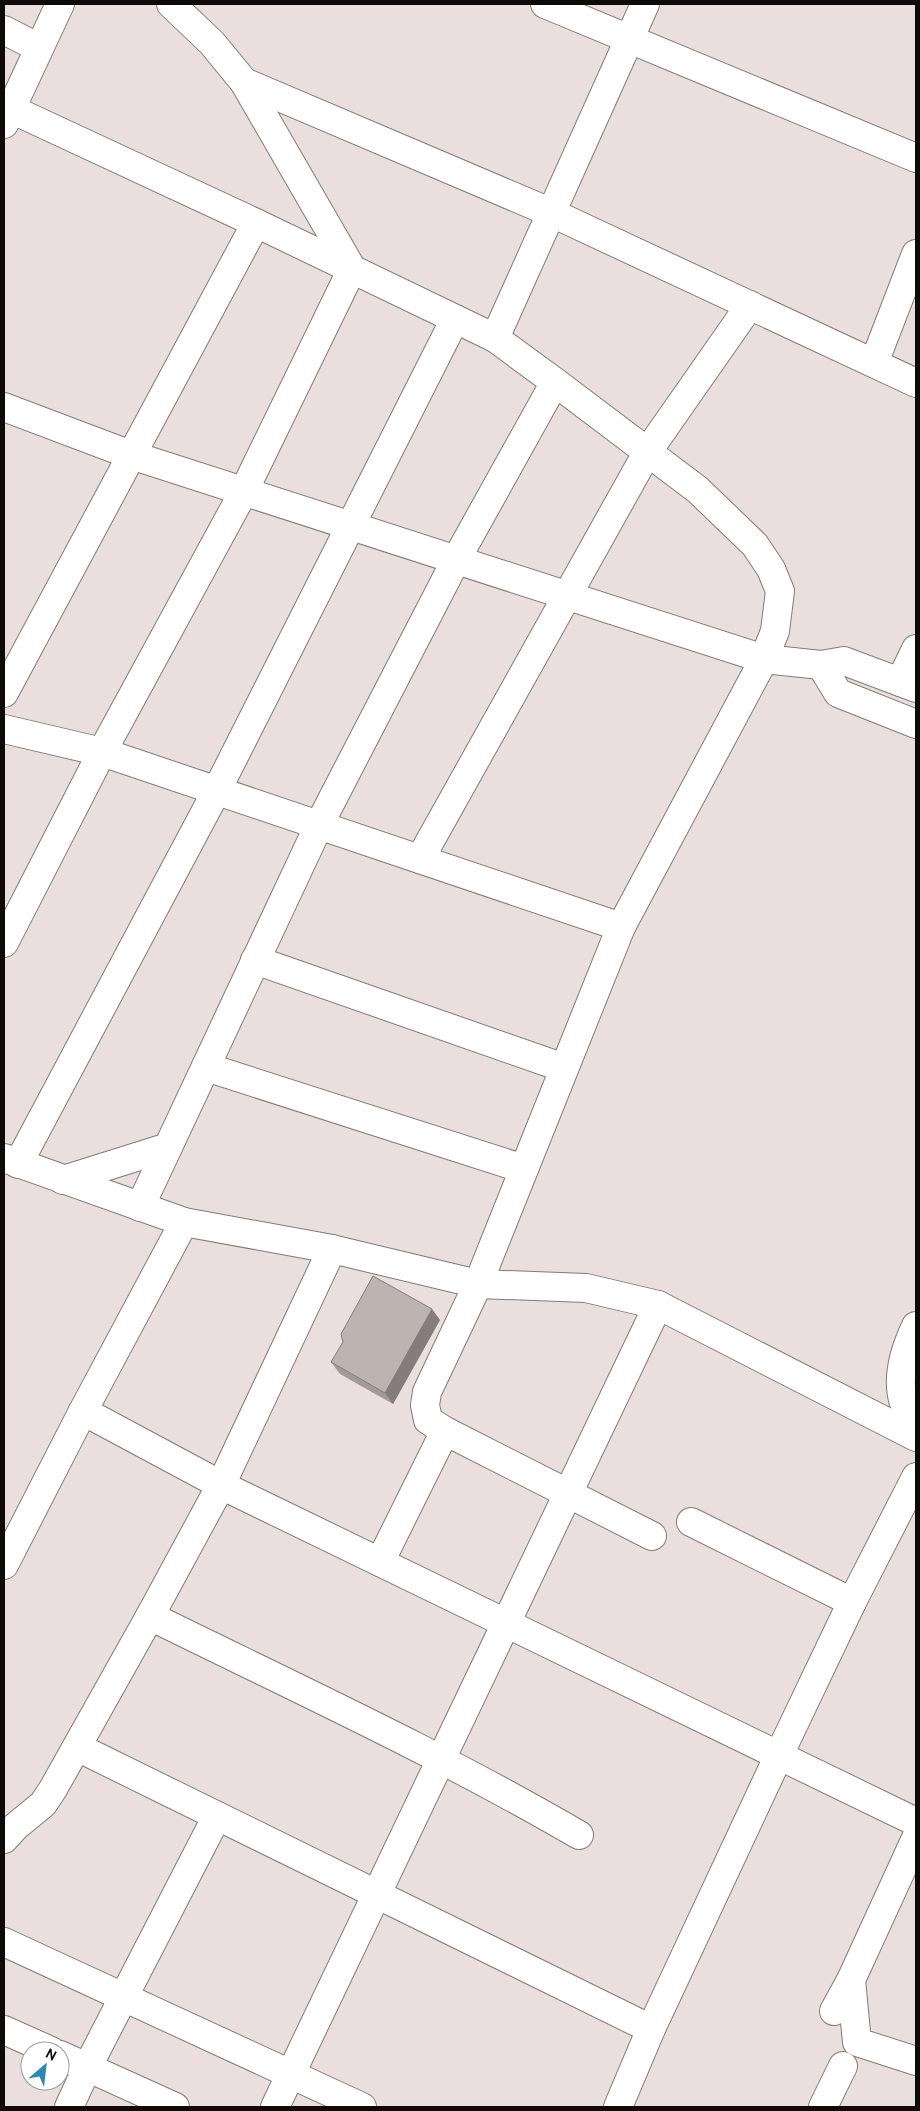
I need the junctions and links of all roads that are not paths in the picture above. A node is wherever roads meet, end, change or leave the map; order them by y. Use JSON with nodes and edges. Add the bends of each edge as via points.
{"nodes":[{"id":1,"x":60,"y":4,"type":"edge"},
{"id":2,"x":171,"y":4,"type":"edge"},
{"id":3,"x":545,"y":4,"type":"edge"},
{"id":4,"x":645,"y":4,"type":"edge"},
{"id":5,"x":4,"y":30,"type":"edge"},
{"id":6,"x":630,"y":40,"type":"junction"},
{"id":7,"x":39,"y":48,"type":"junction"},
{"id":8,"x":244,"y":82,"type":"junction"},
{"id":9,"x":8,"y":116,"type":"edge"},
{"id":10,"x":916,"y":158,"type":"edge"},
{"id":11,"x":552,"y":213,"type":"junction"},
{"id":12,"x":256,"y":223,"type":"junction"},
{"id":13,"x":916,"y":254,"type":"edge"},
{"id":14,"x":352,"y":269,"type":"junction"},
{"id":15,"x":750,"y":305,"type":"junction"},
{"id":16,"x":455,"y":319,"type":"junction"},
{"id":17,"x":496,"y":338,"type":"junction"},
{"id":18,"x":874,"y":363,"type":"junction"},
{"id":19,"x":555,"y":382,"type":"junction"},
{"id":20,"x":916,"y":383,"type":"edge"},
{"id":21,"x":7,"y":416,"type":"edge"},
{"id":22,"x":648,"y":451,"type":"junction"},
{"id":23,"x":131,"y":455,"type":"junction"},
{"id":24,"x":244,"y":491,"type":"junction"},
{"id":25,"x":350,"y":526,"type":"junction"},
{"id":26,"x":456,"y":560,"type":"junction"},
{"id":27,"x":567,"y":596,"type":"junction"},
{"id":28,"x":916,"y":649,"type":"edge"},
{"id":29,"x":764,"y":659,"type":"junction"},
{"id":30,"x":821,"y":665,"type":"junction"},
{"id":31,"x":908,"y":685,"type":"edge"},
{"id":32,"x":4,"y":693,"type":"edge"},
{"id":33,"x":916,"y":724,"type":"edge"},
{"id":34,"x":4,"y":729,"type":"edge"},
{"id":35,"x":102,"y":752,"type":"junction"},
{"id":36,"x":217,"y":790,"type":"junction"},
{"id":37,"x":319,"y":824,"type":"junction"},
{"id":38,"x":420,"y":859,"type":"junction"},
{"id":39,"x":621,"y":927,"type":"junction"},
{"id":40,"x":4,"y":943,"type":"edge"},
{"id":41,"x":256,"y":960,"type":"junction"},
{"id":42,"x":206,"y":1067,"type":"junction"},
{"id":43,"x":564,"y":1068,"type":"junction"},
{"id":44,"x":168,"y":1147,"type":"junction"},
{"id":45,"x":11,"y":1161,"type":"edge"},
{"id":46,"x":524,"y":1169,"type":"junction"},
{"id":47,"x":63,"y":1180,"type":"junction"},
{"id":48,"x":140,"y":1207,"type":"junction"},
{"id":49,"x":184,"y":1222,"type":"junction"},
{"id":50,"x":332,"y":1249,"type":"junction"},
{"id":51,"x":478,"y":1284,"type":"junction"},
{"id":52,"x":658,"y":1305,"type":"junction"},
{"id":53,"x":913,"y":1341,"type":"edge"},
{"id":54,"x":83,"y":1411,"type":"junction"},
{"id":55,"x":916,"y":1427,"type":"edge"},
{"id":56,"x":445,"y":1431,"type":"junction"},
{"id":57,"x":916,"y":1437,"type":"edge"},
{"id":58,"x":916,"y":1477,"type":"edge"},
{"id":59,"x":221,"y":1485,"type":"junction"},
{"id":60,"x":567,"y":1494,"type":"junction"},
{"id":61,"x":691,"y":1522,"type":"dead end"},
{"id":62,"x":652,"y":1536,"type":"dead end"},
{"id":63,"x":380,"y":1562,"type":"junction"},
{"id":64,"x":4,"y":1565,"type":"edge"},
{"id":65,"x":852,"y":1602,"type":"junction"},
{"id":66,"x":150,"y":1616,"type":"junction"},
{"id":67,"x":505,"y":1622,"type":"junction"},
{"id":68,"x":76,"y":1746,"type":"junction"},
{"id":69,"x":779,"y":1755,"type":"junction"},
{"id":70,"x":440,"y":1758,"type":"junction"},
{"id":71,"x":217,"y":1816,"type":"junction"},
{"id":72,"x":916,"y":1822,"type":"edge"},
{"id":73,"x":579,"y":1834,"type":"dead end"},
{"id":74,"x":916,"y":1838,"type":"edge"},
{"id":75,"x":4,"y":1839,"type":"edge"},
{"id":76,"x":376,"y":1894,"type":"junction"},
{"id":77,"x":4,"y":1942,"type":"edge"},
{"id":78,"x":851,"y":1980,"type":"junction"},
{"id":79,"x":124,"y":1996,"type":"junction"},
{"id":80,"x":834,"y":2011,"type":"dead end"},
{"id":81,"x":651,"y":2028,"type":"junction"},
{"id":82,"x":4,"y":2030,"type":"edge"},
{"id":83,"x":29,"y":2041,"type":"edge"},
{"id":84,"x":70,"y":2060,"type":"edge"},
{"id":85,"x":916,"y":2061,"type":"edge"},
{"id":86,"x":843,"y":2066,"type":"dead end"},
{"id":87,"x":87,"y":2068,"type":"junction"},
{"id":88,"x":291,"y":2073,"type":"junction"},
{"id":89,"x":69,"y":2107,"type":"edge"},
{"id":90,"x":175,"y":2107,"type":"edge"},
{"id":91,"x":275,"y":2107,"type":"edge"},
{"id":92,"x":362,"y":2107,"type":"edge"},
{"id":93,"x":618,"y":2107,"type":"edge"},
{"id":94,"x":822,"y":2107,"type":"edge"}],
"edges":[{"from":1,"to":7,"type":"street"},
{"from":2,"to":8,"type":"street","via":[[212,43]]},
{"from":3,"to":6,"type":"street"},
{"from":4,"to":6,"type":"street"},
{"from":5,"to":7,"type":"street"},
{"from":6,"to":10,"type":"street"},
{"from":6,"to":11,"type":"street"},
{"from":7,"to":9,"type":"street"},
{"from":8,"to":11,"type":"street"},
{"from":8,"to":14,"type":"street"},
{"from":9,"to":12,"type":"street"},
{"from":11,"to":15,"type":"street"},
{"from":11,"to":17,"type":"street"},
{"from":12,"to":14,"type":"street"},
{"from":12,"to":23,"type":"street"},
{"from":13,"to":18,"type":"street"},
{"from":14,"to":16,"type":"street"},
{"from":14,"to":24,"type":"street"},
{"from":15,"to":18,"type":"street"},
{"from":15,"to":22,"type":"street"},
{"from":16,"to":17,"type":"street"},
{"from":16,"to":25,"type":"street"},
{"from":17,"to":19,"type":"street"},
{"from":18,"to":20,"type":"street"},
{"from":19,"to":22,"type":"street"},
{"from":19,"to":26,"type":"street"},
{"from":21,"to":23,"type":"street"},
{"from":22,"to":27,"type":"street"},
{"from":22,"to":29,"type":"street","via":[[698,490],[734,524],[755,545],[771,569],[780,591],[775,631]]},
{"from":23,"to":24,"type":"street"},
{"from":23,"to":32,"type":"street"},
{"from":24,"to":25,"type":"street"},
{"from":24,"to":35,"type":"street"},
{"from":25,"to":26,"type":"street"},
{"from":25,"to":36,"type":"street"},
{"from":26,"to":27,"type":"street"},
{"from":26,"to":37,"type":"street"},
{"from":27,"to":29,"type":"street"},
{"from":27,"to":38,"type":"street"},
{"from":28,"to":31,"type":"street"},
{"from":29,"to":30,"type":"street"},
{"from":29,"to":39,"type":"street"},
{"from":30,"to":31,"type":"street","via":[[844,661]]},
{"from":30,"to":33,"type":"street","via":[[838,693]]},
{"from":34,"to":35,"type":"street"},
{"from":35,"to":36,"type":"street"},
{"from":35,"to":40,"type":"street"},
{"from":36,"to":37,"type":"street"},
{"from":36,"to":45,"type":"street"},
{"from":37,"to":38,"type":"street"},
{"from":37,"to":41,"type":"street"},
{"from":38,"to":39,"type":"street"},
{"from":39,"to":43,"type":"street"},
{"from":41,"to":42,"type":"street"},
{"from":41,"to":43,"type":"street"},
{"from":42,"to":44,"type":"street"},
{"from":42,"to":46,"type":"street"},
{"from":43,"to":46,"type":"street"},
{"from":44,"to":47,"type":"street"},
{"from":44,"to":48,"type":"street"},
{"from":45,"to":47,"type":"street"},
{"from":46,"to":51,"type":"street"},
{"from":47,"to":48,"type":"street"},
{"from":48,"to":49,"type":"street"},
{"from":49,"to":50,"type":"street"},
{"from":49,"to":54,"type":"street"},
{"from":50,"to":51,"type":"street"},
{"from":50,"to":59,"type":"street"},
{"from":51,"to":52,"type":"street","via":[[586,1288]]},
{"from":51,"to":56,"type":"street","via":[[427,1392],[428,1420]]},
{"from":52,"to":57,"type":"street"},
{"from":52,"to":60,"type":"street"},
{"from":53,"to":55,"type":"street","via":[[902,1372],[902,1391],[905,1406]]},
{"from":54,"to":59,"type":"street"},
{"from":54,"to":64,"type":"street"},
{"from":56,"to":60,"type":"street"},
{"from":56,"to":63,"type":"street"},
{"from":58,"to":65,"type":"street"},
{"from":59,"to":63,"type":"street"},
{"from":59,"to":66,"type":"street"},
{"from":60,"to":62,"type":"street"},
{"from":60,"to":67,"type":"street"},
{"from":61,"to":65,"type":"street"},
{"from":63,"to":67,"type":"street"},
{"from":65,"to":69,"type":"street"},
{"from":66,"to":68,"type":"street"},
{"from":66,"to":70,"type":"street"},
{"from":67,"to":69,"type":"street"},
{"from":67,"to":70,"type":"street"},
{"from":68,"to":71,"type":"street"},
{"from":68,"to":75,"type":"street","via":[[43,1804]]},
{"from":69,"to":72,"type":"street"},
{"from":69,"to":81,"type":"street"},
{"from":70,"to":73,"type":"street"},
{"from":70,"to":76,"type":"street"},
{"from":71,"to":76,"type":"street"},
{"from":71,"to":79,"type":"street"},
{"from":74,"to":78,"type":"street"},
{"from":76,"to":81,"type":"street"},
{"from":76,"to":88,"type":"street"},
{"from":77,"to":79,"type":"street"},
{"from":78,"to":80,"type":"street"},
{"from":78,"to":85,"type":"street","via":[[857,2042]]},
{"from":79,"to":87,"type":"street"},
{"from":79,"to":88,"type":"street"},
{"from":81,"to":93,"type":"street"},
{"from":82,"to":83,"type":"street"},
{"from":84,"to":87,"type":"street"},
{"from":86,"to":94,"type":"street"},
{"from":87,"to":89,"type":"street"},
{"from":87,"to":90,"type":"street"},
{"from":88,"to":91,"type":"street"},
{"from":88,"to":92,"type":"street"}]}
